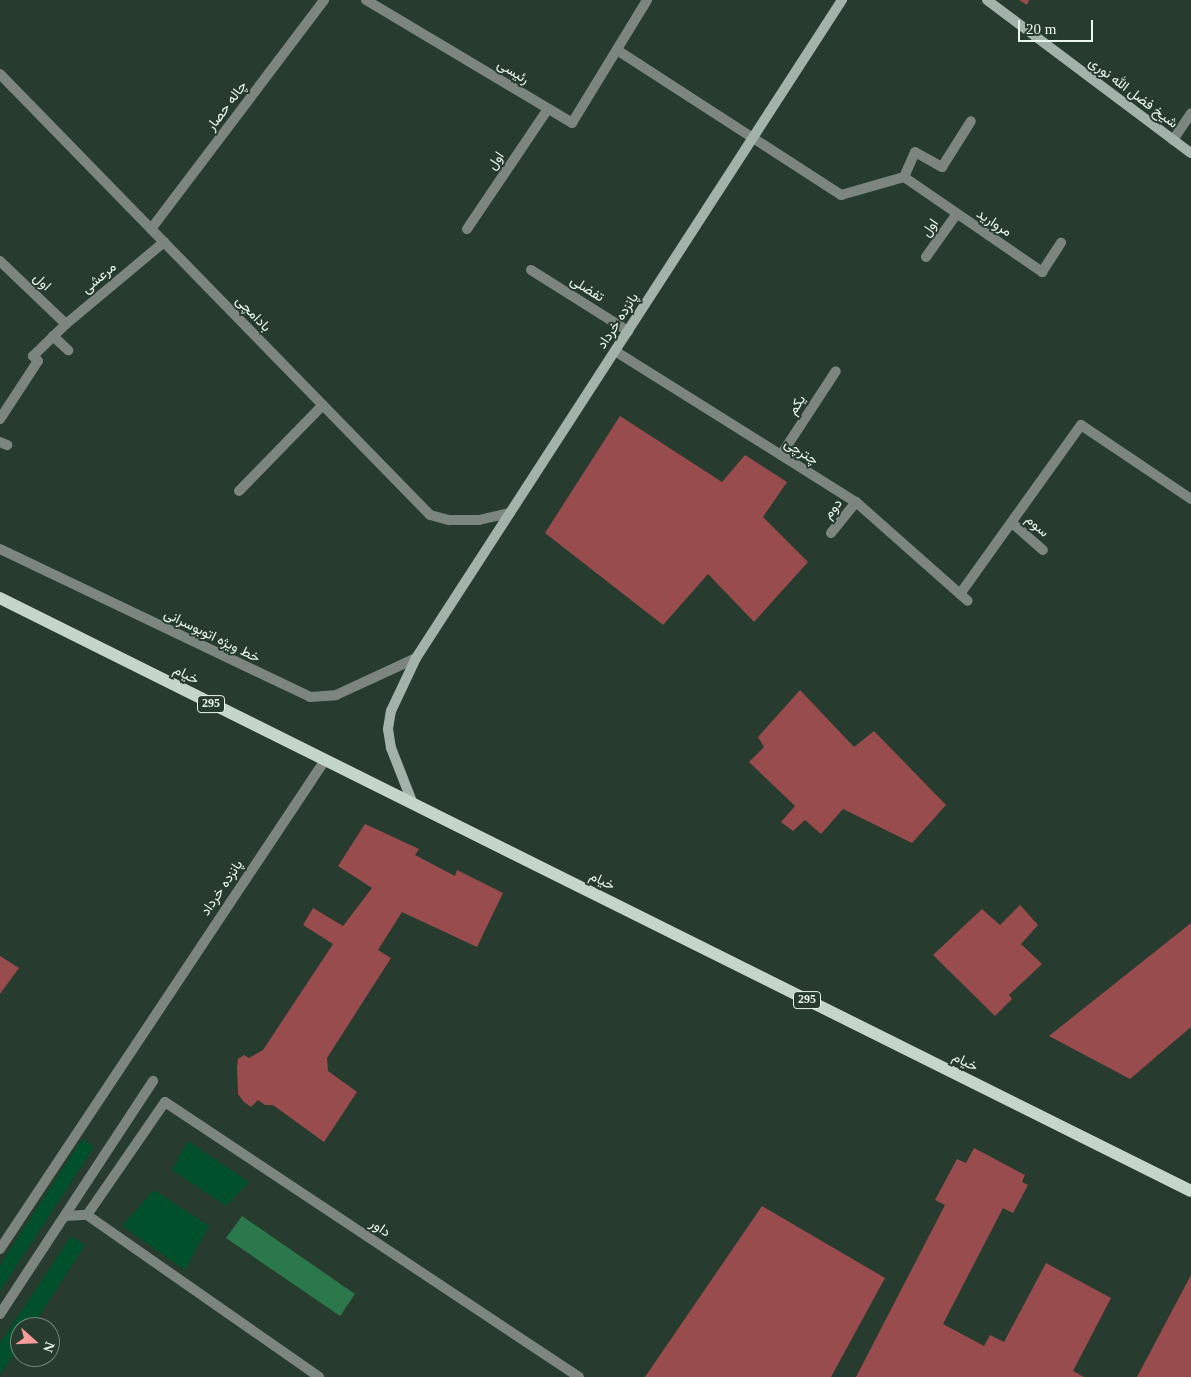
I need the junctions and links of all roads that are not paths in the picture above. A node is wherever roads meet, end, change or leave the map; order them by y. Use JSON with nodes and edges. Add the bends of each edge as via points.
{"nodes":[{"id":1,"x":324,"y":0,"type":"edge"},
{"id":2,"x":366,"y":0,"type":"edge"},
{"id":3,"x":647,"y":0,"type":"edge"},
{"id":4,"x":842,"y":0,"type":"edge"},
{"id":5,"x":986,"y":0,"type":"edge"},
{"id":6,"x":617,"y":50,"type":"junction"},
{"id":7,"x":0,"y":74,"type":"edge"},
{"id":8,"x":548,"y":109,"type":"junction"},
{"id":9,"x":1191,"y":113,"type":"edge"},
{"id":10,"x":970,"y":122,"type":"dead end"},
{"id":11,"x":753,"y":138,"type":"junction"},
{"id":12,"x":1173,"y":140,"type":"junction"},
{"id":13,"x":1191,"y":153,"type":"edge"},
{"id":14,"x":904,"y":177,"type":"junction"},
{"id":15,"x":956,"y":215,"type":"junction"},
{"id":16,"x":151,"y":229,"type":"junction"},
{"id":17,"x":467,"y":229,"type":"dead end"},
{"id":18,"x":164,"y":242,"type":"junction"},
{"id":19,"x":1061,"y":244,"type":"dead end"},
{"id":20,"x":926,"y":257,"type":"dead end"},
{"id":21,"x":0,"y":261,"type":"edge"},
{"id":22,"x":531,"y":270,"type":"dead end"},
{"id":23,"x":66,"y":324,"type":"junction"},
{"id":24,"x":628,"y":331,"type":"junction"},
{"id":25,"x":53,"y":336,"type":"junction"},
{"id":26,"x":68,"y":350,"type":"dead end"},
{"id":27,"x":615,"y":351,"type":"junction"},
{"id":28,"x":836,"y":371,"type":"dead end"},
{"id":29,"x":323,"y":405,"type":"junction"},
{"id":30,"x":0,"y":419,"type":"edge"},
{"id":31,"x":781,"y":455,"type":"junction"},
{"id":32,"x":239,"y":491,"type":"dead end"},
{"id":33,"x":1191,"y":498,"type":"edge"},
{"id":34,"x":856,"y":502,"type":"junction"},
{"id":35,"x":510,"y":513,"type":"junction"},
{"id":36,"x":1012,"y":523,"type":"junction"},
{"id":37,"x":831,"y":533,"type":"dead end"},
{"id":38,"x":0,"y":549,"type":"edge"},
{"id":39,"x":1043,"y":550,"type":"dead end"},
{"id":40,"x":0,"y":598,"type":"edge"},
{"id":41,"x":416,"y":658,"type":"junction"},
{"id":42,"x":325,"y":760,"type":"junction"},
{"id":43,"x":413,"y":804,"type":"junction"},
{"id":44,"x":153,"y":1081,"type":"dead end"},
{"id":45,"x":1191,"y":1191,"type":"edge"},
{"id":46,"x":87,"y":1215,"type":"junction"},
{"id":47,"x":65,"y":1216,"type":"junction"},
{"id":48,"x":0,"y":1249,"type":"edge"},
{"id":49,"x":0,"y":1314,"type":"edge"},
{"id":50,"x":319,"y":1377,"type":"edge"},
{"id":51,"x":579,"y":1377,"type":"edge"}],
"edges":[{"from":1,"to":16,"type":"street","name":"چاله حصار"},
{"from":2,"to":8,"type":"street","name":"رئیسی"},
{"from":3,"to":6,"type":"street","name":"رئیسی"},
{"from":4,"to":11,"type":"main road","name":"پانزده خرداد"},
{"from":5,"to":12,"type":"main road","name":"شیخ فضل الله نوری"},
{"from":6,"to":8,"type":"street","name":"رئیسی","via":[[572,123]]},
{"from":6,"to":11,"type":"street"},
{"from":7,"to":16,"type":"street","name":"بادامچی"},
{"from":8,"to":17,"type":"street","name":"اول"},
{"from":9,"to":12,"type":"street"},
{"from":10,"to":14,"type":"street","via":[[942,168],[915,152]]},
{"from":11,"to":14,"type":"street","via":[[841,195]]},
{"from":11,"to":24,"type":"main road","name":"پانزده خرداد"},
{"from":12,"to":13,"type":"main road","name":"شیخ فضل الله نوری"},
{"from":14,"to":15,"type":"street","name":"مروارید"},
{"from":15,"to":19,"type":"street","name":"مروارید","via":[[1042,272]]},
{"from":15,"to":20,"type":"street","name":"اول"},
{"from":16,"to":18,"type":"street","name":"بادامچی"},
{"from":18,"to":23,"type":"street","name":"مرعشی"},
{"from":18,"to":29,"type":"street","name":"بادامچی"},
{"from":21,"to":23,"type":"street","name":"اول"},
{"from":22,"to":24,"type":"street","name":"تفضلی"},
{"from":23,"to":25,"type":"street","name":"مرعشی"},
{"from":24,"to":27,"type":"main road","name":"پانزده خرداد"},
{"from":25,"to":26,"type":"street"},
{"from":25,"to":30,"type":"street","name":"مرعشی","via":[[33,356],[38,361]]},
{"from":27,"to":31,"type":"street","name":"چترچی"},
{"from":27,"to":35,"type":"main road","name":"پانزده خرداد"},
{"from":28,"to":31,"type":"street","name":"یکم"},
{"from":29,"to":32,"type":"street"},
{"from":29,"to":35,"type":"street","name":"بادامچی","via":[[430,515],[449,520],[479,520]]},
{"from":31,"to":34,"type":"street","name":"چترچی"},
{"from":33,"to":36,"type":"street","name":"چترچی","via":[[1082,425]]},
{"from":34,"to":36,"type":"street","name":"چترچی","via":[[964,597]]},
{"from":34,"to":37,"type":"street","name":"دوم"},
{"from":35,"to":41,"type":"main road","name":"پانزده خرداد"},
{"from":36,"to":39,"type":"street","name":"سوم"},
{"from":38,"to":41,"type":"street","name":"خط ویژه اتوبوسرانی","via":[[310,697],[336,695]]},
{"from":40,"to":42,"type":"main road","name":"خیام","number":"295"},
{"from":41,"to":43,"type":"main road","name":"پانزده خرداد","via":[[391,711],[388,729],[391,748]]},
{"from":42,"to":43,"type":"main road","name":"خیام","number":"295"},
{"from":42,"to":48,"type":"street","name":"پانزده خرداد","via":[[141,1032]]},
{"from":43,"to":45,"type":"main road","name":"خیام","number":"295"},
{"from":44,"to":47,"type":"street"},
{"from":46,"to":47,"type":"street"},
{"from":46,"to":50,"type":"street"},
{"from":46,"to":51,"type":"street","name":"داور","via":[[165,1102]]},
{"from":47,"to":49,"type":"street"}]}
